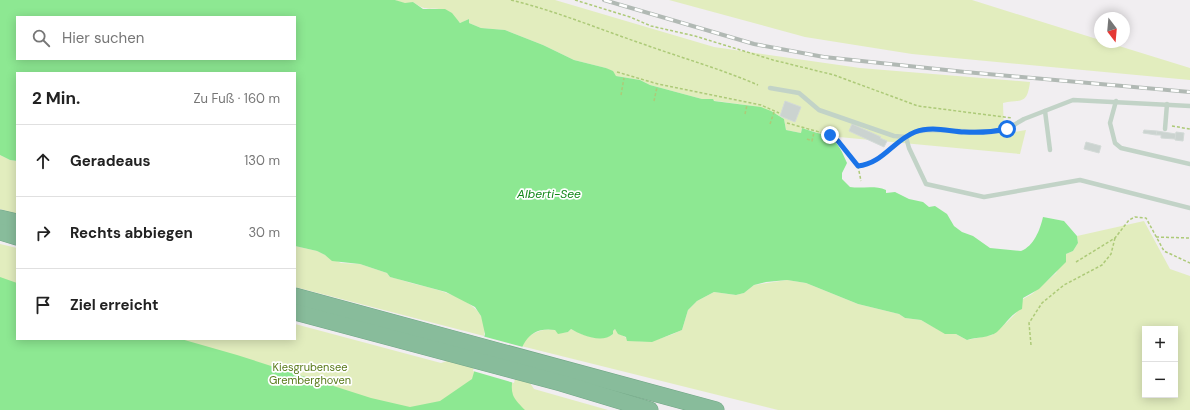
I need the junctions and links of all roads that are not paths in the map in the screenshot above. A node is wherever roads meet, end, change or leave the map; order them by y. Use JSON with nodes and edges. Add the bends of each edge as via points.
{"nodes":[{"id":1,"x":770,"y":88,"type":"dead end"},
{"id":2,"x":1116,"y":101,"type":"junction"},
{"id":3,"x":1167,"y":104,"type":"junction"},
{"id":4,"x":1190,"y":106,"type":"edge"},
{"id":5,"x":1045,"y":111,"type":"junction"},
{"id":6,"x":1165,"y":126,"type":"road end"},
{"id":7,"x":906,"y":137,"type":"junction"},
{"id":8,"x":1050,"y":150,"type":"dead end"},
{"id":9,"x":1190,"y":164,"type":"edge"},
{"id":10,"x":1190,"y":208,"type":"edge"},
{"id":11,"x":0,"y":218,"type":"edge"},
{"id":12,"x":16,"y":222,"type":"edge"},
{"id":13,"x":0,"y":232,"type":"edge"},
{"id":14,"x":16,"y":237,"type":"edge"},
{"id":15,"x":296,"y":296,"type":"edge"},
{"id":16,"x":296,"y":312,"type":"edge"},
{"id":17,"x":464,"y":350,"type":"junction"},
{"id":18,"x":534,"y":369,"type":"junction"},
{"id":19,"x":650,"y":410,"type":"edge"},
{"id":20,"x":716,"y":410,"type":"edge"}],
"edges":[{"from":1,"to":7,"type":"lane","via":[[799,93],[819,110],[894,136]]},
{"from":2,"to":3,"type":"lane"},
{"from":2,"to":5,"type":"lane","via":[[1073,100]]},
{"from":2,"to":9,"type":"lane","via":[[1110,124],[1115,143],[1121,148]]},
{"from":3,"to":4,"type":"lane"},
{"from":3,"to":6,"type":"lane"},
{"from":5,"to":7,"type":"lane","via":[[1007,129],[991,132],[927,130]]},
{"from":5,"to":8,"type":"lane"},
{"from":7,"to":10,"type":"lane","via":[[926,184],[984,198],[1080,180]]},
{"from":11,"to":12,"type":"highway"},
{"from":13,"to":14,"type":"highway"},
{"from":15,"to":17,"type":"highway"},
{"from":16,"to":17,"type":"highway"},
{"from":17,"to":18,"type":"highway"},
{"from":18,"to":19,"type":"highway"},
{"from":18,"to":20,"type":"highway"}]}
